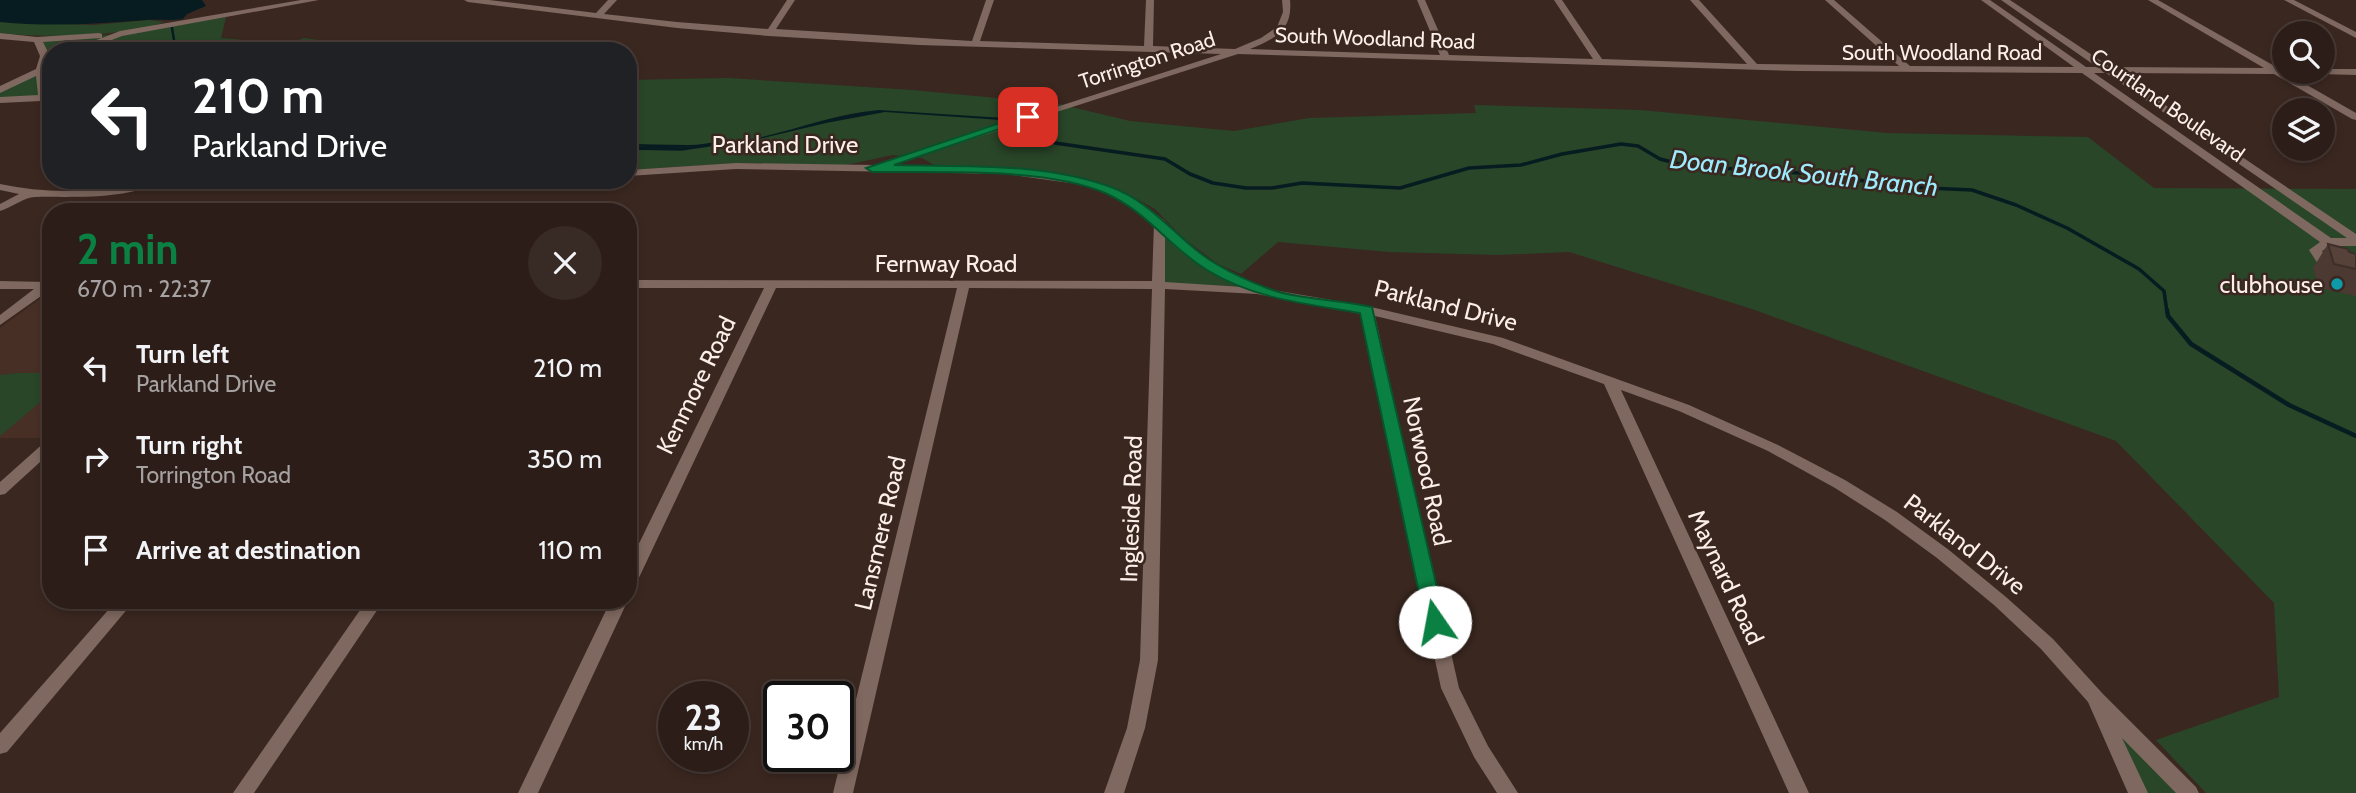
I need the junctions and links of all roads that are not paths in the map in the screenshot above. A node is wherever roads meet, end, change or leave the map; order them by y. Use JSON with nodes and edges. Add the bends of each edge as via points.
{"nodes":[{"id":1,"x":315,"y":0,"type":"edge"},
{"id":2,"x":468,"y":0,"type":"edge"},
{"id":3,"x":613,"y":0,"type":"edge"},
{"id":4,"x":791,"y":0,"type":"edge"},
{"id":5,"x":990,"y":0,"type":"edge"},
{"id":6,"x":1150,"y":0,"type":"edge"},
{"id":7,"x":1286,"y":0,"type":"edge"},
{"id":8,"x":1421,"y":0,"type":"edge"},
{"id":9,"x":1558,"y":0,"type":"edge"},
{"id":10,"x":1694,"y":0,"type":"edge"},
{"id":11,"x":1829,"y":0,"type":"edge"},
{"id":12,"x":1985,"y":0,"type":"edge"},
{"id":13,"x":2005,"y":0,"type":"edge"},
{"id":14,"x":2152,"y":0,"type":"edge"},
{"id":15,"x":2288,"y":0,"type":"edge"},
{"id":16,"x":598,"y":15,"type":"junction"},
{"id":17,"x":769,"y":33,"type":"junction"},
{"id":18,"x":120,"y":34,"type":"junction"},
{"id":19,"x":2356,"y":35,"type":"edge"},
{"id":20,"x":0,"y":36,"type":"edge"},
{"id":21,"x":37,"y":40,"type":"junction"},
{"id":22,"x":99,"y":42,"type":"edge"},
{"id":23,"x":975,"y":44,"type":"junction"},
{"id":24,"x":42,"y":49,"type":"edge"},
{"id":25,"x":1148,"y":49,"type":"junction"},
{"id":26,"x":1235,"y":52,"type":"junction"},
{"id":27,"x":2066,"y":57,"type":"junction"},
{"id":28,"x":2088,"y":57,"type":"junction"},
{"id":29,"x":1446,"y":58,"type":"junction"},
{"id":30,"x":1599,"y":62,"type":"junction"},
{"id":31,"x":42,"y":66,"type":"edge"},
{"id":32,"x":1755,"y":67,"type":"junction"},
{"id":33,"x":2272,"y":67,"type":"edge"},
{"id":34,"x":1908,"y":69,"type":"junction"},
{"id":35,"x":2085,"y":70,"type":"junction"},
{"id":36,"x":40,"y":71,"type":"junction"},
{"id":37,"x":2108,"y":71,"type":"junction"},
{"id":38,"x":2272,"y":71,"type":"edge"},
{"id":39,"x":2335,"y":72,"type":"edge"},
{"id":40,"x":2356,"y":72,"type":"edge"},
{"id":41,"x":42,"y":79,"type":"edge"},
{"id":42,"x":2301,"y":84,"type":"edge"},
{"id":43,"x":0,"y":90,"type":"edge"},
{"id":44,"x":0,"y":100,"type":"edge"},
{"id":45,"x":42,"y":100,"type":"edge"},
{"id":46,"x":2356,"y":117,"type":"edge"},
{"id":47,"x":872,"y":168,"type":"junction"},
{"id":48,"x":637,"y":172,"type":"edge"},
{"id":49,"x":2248,"y":184,"type":"junction"},
{"id":50,"x":2274,"y":184,"type":"junction"},
{"id":51,"x":0,"y":187,"type":"edge"},
{"id":52,"x":113,"y":189,"type":"edge"},
{"id":53,"x":28,"y":194,"type":"junction"},
{"id":54,"x":0,"y":208,"type":"edge"},
{"id":55,"x":1160,"y":222,"type":"junction"},
{"id":56,"x":2356,"y":240,"type":"edge"},
{"id":57,"x":2328,"y":242,"type":"junction"},
{"id":58,"x":2356,"y":275,"type":"edge"},
{"id":59,"x":637,"y":284,"type":"edge"},
{"id":60,"x":772,"y":284,"type":"junction"},
{"id":61,"x":964,"y":284,"type":"junction"},
{"id":62,"x":0,"y":285,"type":"edge"},
{"id":63,"x":1159,"y":285,"type":"junction"},
{"id":64,"x":42,"y":286,"type":"edge"},
{"id":65,"x":42,"y":291,"type":"edge"},
{"id":66,"x":1264,"y":292,"type":"junction"},
{"id":67,"x":1367,"y":310,"type":"junction"},
{"id":68,"x":0,"y":321,"type":"edge"},
{"id":69,"x":1610,"y":381,"type":"junction"},
{"id":70,"x":42,"y":452,"type":"edge"},
{"id":71,"x":0,"y":490,"type":"edge"},
{"id":72,"x":637,"y":565,"type":"edge"},
{"id":73,"x":119,"y":609,"type":"edge"},
{"id":74,"x":370,"y":609,"type":"edge"},
{"id":75,"x":616,"y":609,"type":"edge"},
{"id":76,"x":2095,"y":699,"type":"junction"},
{"id":77,"x":0,"y":746,"type":"edge"},
{"id":78,"x":243,"y":793,"type":"edge"},
{"id":79,"x":528,"y":793,"type":"edge"},
{"id":80,"x":843,"y":793,"type":"edge"},
{"id":81,"x":1114,"y":793,"type":"edge"},
{"id":82,"x":1508,"y":793,"type":"edge"},
{"id":83,"x":1799,"y":793,"type":"edge"},
{"id":84,"x":2138,"y":793,"type":"edge"},
{"id":85,"x":2189,"y":793,"type":"edge"}],
"edges":[{"from":1,"to":18,"type":"street"},
{"from":2,"to":16,"type":"street","name":"South Woodland Road"},
{"from":3,"to":16,"type":"street"},
{"from":4,"to":17,"type":"street"},
{"from":5,"to":23,"type":"street"},
{"from":6,"to":25,"type":"street"},
{"from":7,"to":26,"type":"street","name":"Torrington Road","via":[[1288,18],[1282,26]]},
{"from":8,"to":29,"type":"street"},
{"from":9,"to":30,"type":"street"},
{"from":10,"to":32,"type":"street"},
{"from":11,"to":34,"type":"street"},
{"from":12,"to":27,"type":"street","name":"Courtland Boulevard"},
{"from":13,"to":28,"type":"street","name":"Courtland Boulevard"},
{"from":14,"to":33,"type":"street"},
{"from":15,"to":19,"type":"street"},
{"from":16,"to":17,"type":"street","name":"South Woodland Road"},
{"from":17,"to":23,"type":"street","name":"South Woodland Road"},
{"from":18,"to":21,"type":"street"},
{"from":18,"to":22,"type":"street"},
{"from":20,"to":21,"type":"street"},
{"from":21,"to":24,"type":"street"},
{"from":23,"to":25,"type":"street","name":"South Woodland Road"},
{"from":25,"to":26,"type":"street","name":"South Woodland Road"},
{"from":26,"to":29,"type":"street","name":"South Woodland Road"},
{"from":26,"to":47,"type":"street","name":"Torrington Road"},
{"from":27,"to":28,"type":"street","name":"Courtland Boulevard"},
{"from":27,"to":35,"type":"street","name":"Courtland Boulevard"},
{"from":28,"to":37,"type":"street","name":"Courtland Boulevard"},
{"from":29,"to":30,"type":"street","name":"South Woodland Road"},
{"from":30,"to":32,"type":"street","name":"South Woodland Road"},
{"from":31,"to":36,"type":"street"},
{"from":32,"to":34,"type":"street","name":"South Woodland Road"},
{"from":34,"to":35,"type":"street","name":"South Woodland Road"},
{"from":35,"to":37,"type":"street","name":"South Woodland Road"},
{"from":35,"to":49,"type":"street","name":"Courtland Boulevard"},
{"from":36,"to":41,"type":"street"},
{"from":36,"to":43,"type":"street"},
{"from":37,"to":38,"type":"street","name":"South Woodland Road"},
{"from":37,"to":50,"type":"street","name":"Courtland Boulevard"},
{"from":39,"to":40,"type":"street"},
{"from":42,"to":46,"type":"street"},
{"from":44,"to":45,"type":"street"},
{"from":47,"to":48,"type":"street","name":"Parkland Drive","via":[[736,166]]},
{"from":47,"to":55,"type":"street","name":"Parkland Drive","via":[[1006,171],[1078,181],[1109,190]]},
{"from":49,"to":50,"type":"street","name":"Courtland Boulevard"},
{"from":49,"to":57,"type":"street","name":"Courtland Boulevard"},
{"from":50,"to":56,"type":"street","name":"Courtland Boulevard"},
{"from":51,"to":53,"type":"street"},
{"from":52,"to":53,"type":"street","via":[[81,196]]},
{"from":53,"to":54,"type":"street"},
{"from":55,"to":63,"type":"street","name":"Ingleside Road"},
{"from":55,"to":66,"type":"street","name":"Parkland Drive","via":[[1177,243],[1213,268]]},
{"from":56,"to":57,"type":"street","name":"Courtland Boulevard"},
{"from":57,"to":58,"type":"street","via":[[2315,250],[2316,256],[2333,268]]},
{"from":59,"to":60,"type":"street","name":"Fernway Road"},
{"from":60,"to":61,"type":"street","name":"Fernway Road"},
{"from":60,"to":72,"type":"street","name":"Kenmore Road"},
{"from":61,"to":63,"type":"street","name":"Fernway Road"},
{"from":61,"to":80,"type":"street","name":"Lansmere Road"},
{"from":62,"to":64,"type":"street"},
{"from":63,"to":66,"type":"street","name":"Fernway Road"},
{"from":63,"to":81,"type":"street","name":"Ingleside Road","via":[[1149,660],[1143,708]]},
{"from":65,"to":68,"type":"street"},
{"from":66,"to":67,"type":"street","name":"Parkland Drive"},
{"from":67,"to":69,"type":"street","name":"Parkland Drive","via":[[1498,341]]},
{"from":67,"to":82,"type":"street","name":"Norwood Road","via":[[1450,688]]},
{"from":69,"to":76,"type":"street","name":"Parkland Drive","via":[[1773,448],[1891,516],[2000,601]]},
{"from":69,"to":83,"type":"street","name":"Maynard Road"},
{"from":70,"to":71,"type":"street"},
{"from":73,"to":77,"type":"street"},
{"from":74,"to":78,"type":"street"},
{"from":75,"to":79,"type":"street"},
{"from":76,"to":84,"type":"street","name":"Parkland Drive"},
{"from":76,"to":85,"type":"street","name":"Parkland Drive"}]}
